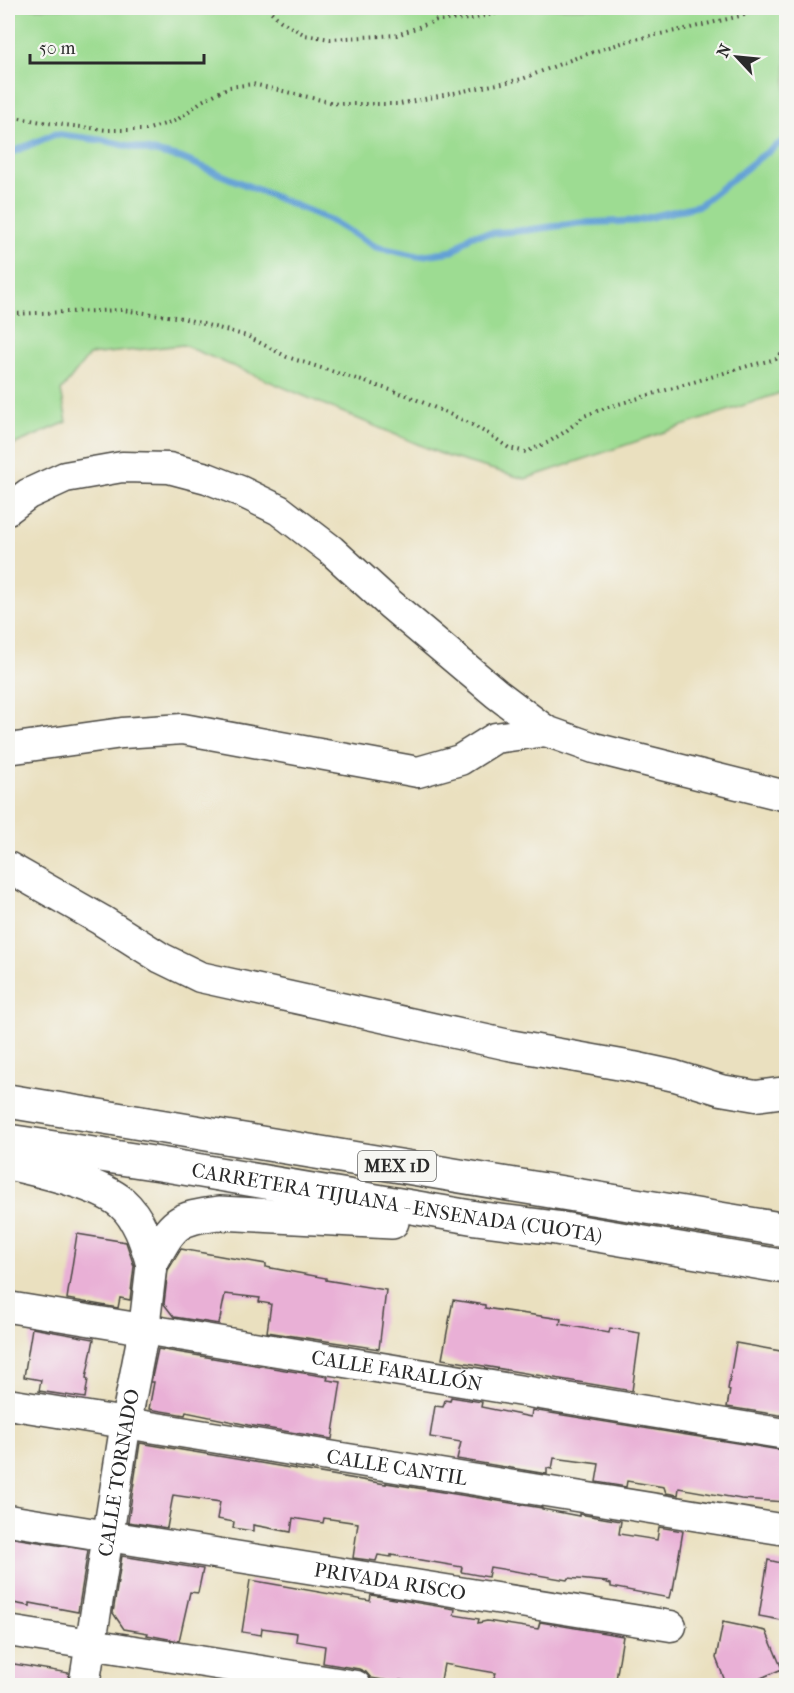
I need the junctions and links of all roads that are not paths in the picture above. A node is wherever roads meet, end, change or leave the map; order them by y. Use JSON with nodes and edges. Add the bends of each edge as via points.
{"nodes":[{"id":1,"x":8,"y":509,"type":"edge"},
{"id":2,"x":546,"y":730,"type":"junction"},
{"id":3,"x":8,"y":749,"type":"edge"},
{"id":4,"x":786,"y":796,"type":"edge"},
{"id":5,"x":8,"y":867,"type":"edge"},
{"id":6,"x":786,"y":1092,"type":"edge"},
{"id":7,"x":8,"y":1101,"type":"edge"},
{"id":8,"x":8,"y":1142,"type":"edge"},
{"id":9,"x":8,"y":1163,"type":"edge"},
{"id":10,"x":476,"y":1218,"type":"junction"},
{"id":11,"x":786,"y":1230,"type":"edge"},
{"id":12,"x":152,"y":1261,"type":"junction"},
{"id":13,"x":786,"y":1267,"type":"edge"},
{"id":14,"x":8,"y":1307,"type":"edge"},
{"id":15,"x":144,"y":1329,"type":"junction"},
{"id":16,"x":8,"y":1404,"type":"edge"},
{"id":17,"x":126,"y":1422,"type":"junction"},
{"id":18,"x":786,"y":1434,"type":"edge"},
{"id":19,"x":8,"y":1520,"type":"edge"},
{"id":20,"x":786,"y":1530,"type":"edge"},
{"id":21,"x":108,"y":1537,"type":"junction"},
{"id":22,"x":671,"y":1626,"type":"dead end"},
{"id":23,"x":8,"y":1631,"type":"edge"},
{"id":24,"x":92,"y":1645,"type":"junction"},
{"id":25,"x":84,"y":1686,"type":"edge"},
{"id":26,"x":356,"y":1686,"type":"edge"}],
"edges":[{"from":1,"to":2,"type":"street","via":[[28,494],[65,477],[122,466],[169,468],[240,491],[279,510],[331,550],[390,604]]},
{"from":2,"to":3,"type":"street","via":[[495,738],[460,760],[418,772],[183,729]]},
{"from":2,"to":4,"type":"street","via":[[594,748]]},
{"from":5,"to":6,"type":"street","via":[[200,977],[509,1045],[633,1066],[721,1090],[756,1096]]},
{"from":7,"to":11,"type":"highway","name":"CARRETERA TIJUANA - ENSENADA (CUOTA)","number":"MEX 1D"},
{"from":8,"to":10,"type":"highway","name":"CARRETERA TIJUANA - ENSENADA (CUOTA)","number":"MEX 1D"},
{"from":9,"to":12,"type":"highway","via":[[81,1183],[116,1199],[127,1208],[143,1233]]},
{"from":10,"to":12,"type":"highway","via":[[414,1223],[219,1213],[196,1216],[181,1221],[168,1232]]},
{"from":10,"to":13,"type":"highway","name":"CARRETERA TIJUANA - ENSENADA (CUOTA)","number":"MEX 1D"},
{"from":12,"to":15,"type":"street","name":"CALLE TORNADO"},
{"from":14,"to":15,"type":"street","name":"CALLE FARALLÓN"},
{"from":15,"to":17,"type":"street","name":"CALLE TORNADO"},
{"from":15,"to":18,"type":"street","name":"CALLE FARALLÓN"},
{"from":16,"to":17,"type":"street","name":"CALLE CANTIL"},
{"from":17,"to":20,"type":"street","name":"CALLE CANTIL"},
{"from":17,"to":21,"type":"street","name":"CALLE TORNADO"},
{"from":19,"to":21,"type":"street","name":"PRIVADA RISCO"},
{"from":21,"to":22,"type":"street","name":"PRIVADA RISCO"},
{"from":21,"to":24,"type":"street","name":"CALLE TORNADO"},
{"from":23,"to":24,"type":"street"},
{"from":24,"to":25,"type":"street","name":"CALLE TORNADO"},
{"from":24,"to":26,"type":"street"}]}
